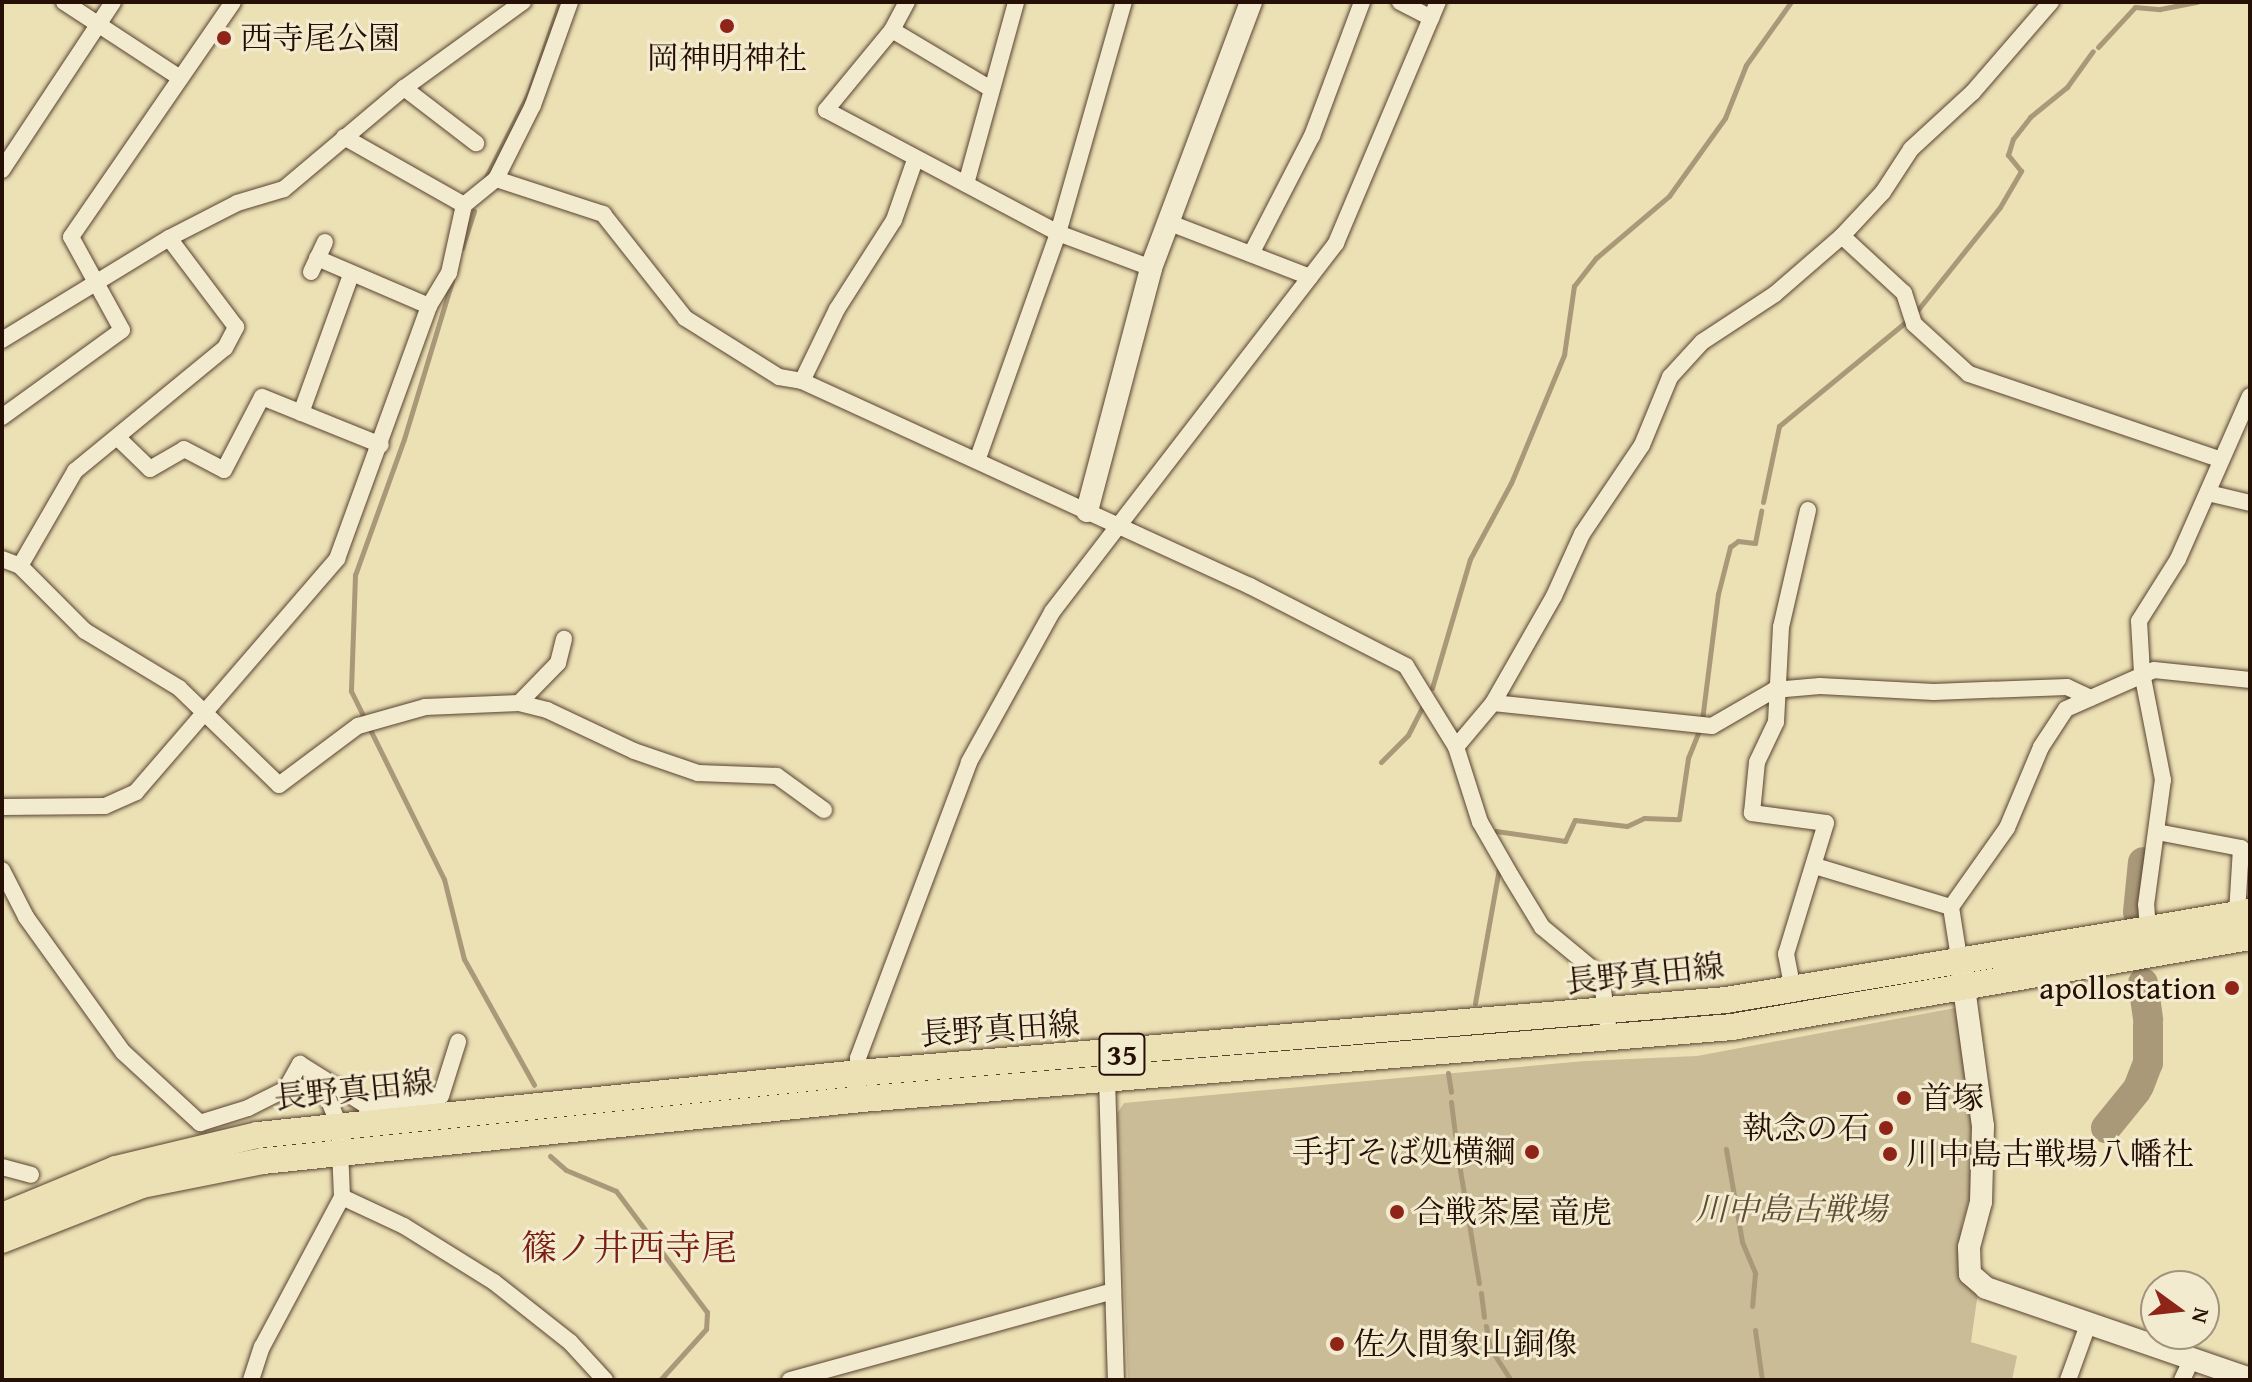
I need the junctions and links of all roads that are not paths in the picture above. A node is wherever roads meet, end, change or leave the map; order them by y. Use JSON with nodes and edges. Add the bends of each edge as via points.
{"nodes":[{"id":1,"x":64,"y":2,"type":"edge"},
{"id":2,"x":113,"y":2,"type":"edge"},
{"id":3,"x":233,"y":2,"type":"edge"},
{"id":4,"x":523,"y":2,"type":"edge"},
{"id":5,"x":570,"y":2,"type":"edge"},
{"id":6,"x":907,"y":2,"type":"edge"},
{"id":7,"x":1016,"y":2,"type":"edge"},
{"id":8,"x":1124,"y":2,"type":"edge"},
{"id":9,"x":1251,"y":2,"type":"edge"},
{"id":10,"x":1362,"y":2,"type":"edge"},
{"id":11,"x":1400,"y":2,"type":"edge"},
{"id":12,"x":2051,"y":2,"type":"edge"},
{"id":13,"x":1434,"y":10,"type":"edge"},
{"id":14,"x":98,"y":24,"type":"junction"},
{"id":15,"x":892,"y":30,"type":"junction"},
{"id":16,"x":180,"y":78,"type":"junction"},
{"id":17,"x":404,"y":88,"type":"junction"},
{"id":18,"x":991,"y":89,"type":"junction"},
{"id":19,"x":344,"y":137,"type":"junction"},
{"id":20,"x":476,"y":143,"type":"dead end"},
{"id":21,"x":915,"y":160,"type":"junction"},
{"id":22,"x":2,"y":170,"type":"edge"},
{"id":23,"x":496,"y":179,"type":"junction"},
{"id":24,"x":966,"y":184,"type":"junction"},
{"id":25,"x":464,"y":205,"type":"junction"},
{"id":26,"x":1170,"y":223,"type":"junction"},
{"id":27,"x":1058,"y":233,"type":"junction"},
{"id":28,"x":1842,"y":236,"type":"junction"},
{"id":29,"x":169,"y":238,"type":"junction"},
{"id":30,"x":325,"y":242,"type":"dead end"},
{"id":31,"x":1251,"y":254,"type":"junction"},
{"id":32,"x":1151,"y":268,"type":"junction"},
{"id":33,"x":351,"y":275,"type":"junction"},
{"id":34,"x":1310,"y":277,"type":"junction"},
{"id":35,"x":93,"y":286,"type":"junction"},
{"id":36,"x":429,"y":306,"type":"junction"},
{"id":37,"x":2,"y":340,"type":"edge"},
{"id":38,"x":802,"y":381,"type":"junction"},
{"id":39,"x":2250,"y":396,"type":"edge"},
{"id":40,"x":301,"y":413,"type":"junction"},
{"id":41,"x":2,"y":417,"type":"edge"},
{"id":42,"x":117,"y":437,"type":"junction"},
{"id":43,"x":381,"y":445,"type":"junction"},
{"id":44,"x":978,"y":458,"type":"junction"},
{"id":45,"x":2221,"y":460,"type":"junction"},
{"id":46,"x":2208,"y":493,"type":"junction"},
{"id":47,"x":2250,"y":503,"type":"edge"},
{"id":48,"x":1808,"y":510,"type":"dead end"},
{"id":49,"x":1087,"y":511,"type":"junction"},
{"id":50,"x":1120,"y":526,"type":"junction"},
{"id":51,"x":2,"y":559,"type":"edge"},
{"id":52,"x":20,"y":566,"type":"junction"},
{"id":53,"x":564,"y":639,"type":"dead end"},
{"id":54,"x":2142,"y":673,"type":"junction"},
{"id":55,"x":2250,"y":680,"type":"edge"},
{"id":56,"x":1774,"y":690,"type":"junction"},
{"id":57,"x":2091,"y":698,"type":"junction"},
{"id":58,"x":519,"y":703,"type":"junction"},
{"id":59,"x":1493,"y":703,"type":"junction"},
{"id":60,"x":203,"y":715,"type":"junction"},
{"id":61,"x":1456,"y":747,"type":"junction"},
{"id":62,"x":2,"y":807,"type":"edge"},
{"id":63,"x":824,"y":810,"type":"dead end"},
{"id":64,"x":2157,"y":832,"type":"junction"},
{"id":65,"x":1815,"y":866,"type":"junction"},
{"id":66,"x":2,"y":870,"type":"edge"},
{"id":67,"x":1951,"y":907,"type":"junction"},
{"id":68,"x":2246,"y":921,"type":"edge"},
{"id":69,"x":2148,"y":931,"type":"junction"},
{"id":70,"x":1960,"y":964,"type":"junction"},
{"id":71,"x":1793,"y":990,"type":"junction"},
{"id":72,"x":1964,"y":990,"type":"junction"},
{"id":73,"x":1608,"y":1013,"type":"junction"},
{"id":74,"x":1610,"y":1039,"type":"junction"},
{"id":75,"x":458,"y":1042,"type":"dead end"},
{"id":76,"x":1107,"y":1079,"type":"junction"},
{"id":77,"x":324,"y":1086,"type":"junction"},
{"id":78,"x":860,"y":1086,"type":"junction"},
{"id":79,"x":441,"y":1106,"type":"junction"},
{"id":80,"x":365,"y":1114,"type":"junction"},
{"id":81,"x":339,"y":1138,"type":"junction"},
{"id":82,"x":2,"y":1167,"type":"edge"},
{"id":83,"x":31,"y":1175,"type":"dead end"},
{"id":84,"x":342,"y":1197,"type":"junction"},
{"id":85,"x":2,"y":1216,"type":"edge"},
{"id":86,"x":2,"y":1240,"type":"edge"},
{"id":87,"x":1113,"y":1291,"type":"junction"},
{"id":88,"x":2089,"y":1322,"type":"junction"},
{"id":89,"x":2192,"y":1359,"type":"junction"},
{"id":90,"x":2240,"y":1378,"type":"edge"},
{"id":91,"x":251,"y":1380,"type":"edge"},
{"id":92,"x":605,"y":1380,"type":"edge"},
{"id":93,"x":790,"y":1380,"type":"edge"},
{"id":94,"x":1116,"y":1380,"type":"edge"},
{"id":95,"x":2068,"y":1380,"type":"edge"},
{"id":96,"x":2182,"y":1380,"type":"edge"}],
"edges":[{"from":1,"to":14,"type":"street"},
{"from":2,"to":14,"type":"street"},
{"from":3,"to":16,"type":"street"},
{"from":4,"to":17,"type":"street"},
{"from":5,"to":23,"type":"street","via":[[533,105]]},
{"from":6,"to":15,"type":"street"},
{"from":7,"to":18,"type":"street"},
{"from":8,"to":27,"type":"street"},
{"from":9,"to":26,"type":"street"},
{"from":10,"to":31,"type":"street","via":[[1312,136]]},
{"from":11,"to":13,"type":"street"},
{"from":12,"to":28,"type":"street","via":[[1973,92],[1911,149],[1883,192]]},
{"from":13,"to":34,"type":"street","via":[[1336,243]]},
{"from":14,"to":16,"type":"street"},
{"from":14,"to":22,"type":"street"},
{"from":15,"to":18,"type":"street"},
{"from":15,"to":21,"type":"street","via":[[826,110]]},
{"from":16,"to":35,"type":"street","via":[[71,237]]},
{"from":17,"to":19,"type":"street"},
{"from":17,"to":20,"type":"street"},
{"from":18,"to":24,"type":"street"},
{"from":19,"to":25,"type":"street"},
{"from":19,"to":29,"type":"street","via":[[284,189],[237,203]]},
{"from":21,"to":24,"type":"street"},
{"from":21,"to":38,"type":"street","via":[[894,220],[837,309]]},
{"from":23,"to":25,"type":"street"},
{"from":23,"to":38,"type":"street","via":[[603,214],[685,318],[779,377]]},
{"from":24,"to":27,"type":"street"},
{"from":25,"to":36,"type":"street","via":[[449,273]]},
{"from":26,"to":31,"type":"street"},
{"from":26,"to":32,"type":"street"},
{"from":27,"to":32,"type":"street"},
{"from":27,"to":44,"type":"street"},
{"from":28,"to":45,"type":"street","via":[[1904,293],[1914,324],[1969,374]]},
{"from":28,"to":59,"type":"street","via":[[1775,294],[1702,342],[1670,377],[1642,445],[1582,534],[1554,596]]},
{"from":29,"to":35,"type":"street"},
{"from":29,"to":42,"type":"street","via":[[236,327],[225,348]]},
{"from":30,"to":33,"type":"street","via":[[314,265]]},
{"from":31,"to":34,"type":"street"},
{"from":32,"to":49,"type":"street"},
{"from":33,"to":36,"type":"street"},
{"from":33,"to":40,"type":"street"},
{"from":34,"to":50,"type":"street"},
{"from":35,"to":37,"type":"street"},
{"from":35,"to":41,"type":"street","via":[[122,330]]},
{"from":36,"to":43,"type":"street"},
{"from":38,"to":44,"type":"street"},
{"from":39,"to":45,"type":"street"},
{"from":40,"to":42,"type":"street","via":[[262,397],[224,470],[184,449],[150,469]]},
{"from":40,"to":43,"type":"street"},
{"from":42,"to":52,"type":"street","via":[[75,471]]},
{"from":43,"to":60,"type":"street","via":[[337,559]]},
{"from":44,"to":49,"type":"street"},
{"from":45,"to":46,"type":"street"},
{"from":46,"to":47,"type":"street"},
{"from":46,"to":54,"type":"street","via":[[2178,559],[2139,621]]},
{"from":48,"to":56,"type":"street","via":[[1781,627]]},
{"from":49,"to":50,"type":"street"},
{"from":50,"to":61,"type":"street","via":[[1406,666]]},
{"from":50,"to":78,"type":"street","via":[[1052,612],[969,762],[858,1058]]},
{"from":51,"to":52,"type":"street"},
{"from":52,"to":60,"type":"street","via":[[85,631],[179,688]]},
{"from":53,"to":58,"type":"street","via":[[558,663]]},
{"from":54,"to":55,"type":"street"},
{"from":54,"to":57,"type":"street"},
{"from":54,"to":64,"type":"street","via":[[2163,780]]},
{"from":56,"to":57,"type":"street","via":[[2067,687]]},
{"from":56,"to":59,"type":"street","via":[[1712,726]]},
{"from":56,"to":65,"type":"street","via":[[1776,722],[1757,762],[1752,813],[1826,823]]},
{"from":57,"to":67,"type":"street","via":[[2066,709],[2041,747],[2007,828]]},
{"from":58,"to":60,"type":"street","via":[[425,707],[363,724],[279,785]]},
{"from":58,"to":63,"type":"street","via":[[698,773],[777,776]]},
{"from":59,"to":61,"type":"street"},
{"from":60,"to":62,"type":"street","via":[[136,792],[105,806]]},
{"from":61,"to":73,"type":"street","via":[[1480,822],[1542,927],[1601,976]]},
{"from":64,"to":68,"type":"street","via":[[2241,848]]},
{"from":64,"to":69,"type":"street","via":[[2146,905]]},
{"from":65,"to":67,"type":"street"},
{"from":65,"to":71,"type":"street","via":[[1786,954]]},
{"from":66,"to":77,"type":"street","via":[[26,917],[123,1052],[200,1123],[286,1089]]},
{"from":67,"to":70,"type":"street"},
{"from":68,"to":69,"type":"main road","name":"長野真田線","number":"35"},
{"from":68,"to":72,"type":"main road","name":"長野真田線","number":"35"},
{"from":69,"to":70,"type":"main road","name":"長野真田線","number":"35"},
{"from":70,"to":71,"type":"main road","name":"長野真田線","number":"35"},
{"from":70,"to":72,"type":"street"},
{"from":71,"to":73,"type":"main road","name":"長野真田線","number":"35"},
{"from":72,"to":74,"type":"main road","name":"長野真田線","number":"35","via":[[1732,1027]]},
{"from":72,"to":88,"type":"street","via":[[1983,1126],[1981,1202],[1969,1247],[1970,1274],[1986,1288]]},
{"from":73,"to":74,"type":"street"},
{"from":73,"to":78,"type":"main road","name":"長野真田線","number":"35"},
{"from":74,"to":76,"type":"main road","name":"長野真田線","number":"35"},
{"from":75,"to":79,"type":"street"},
{"from":76,"to":78,"type":"main road","name":"長野真田線","number":"35"},
{"from":76,"to":87,"type":"street"},
{"from":77,"to":80,"type":"street"},
{"from":77,"to":81,"type":"street"},
{"from":78,"to":79,"type":"main road","name":"長野真田線","number":"35"},
{"from":78,"to":81,"type":"main road","name":"長野真田線","number":"35"},
{"from":79,"to":80,"type":"main road","name":"長野真田線","number":"35"},
{"from":80,"to":81,"type":"main road","name":"長野真田線","number":"35"},
{"from":81,"to":84,"type":"street"},
{"from":81,"to":85,"type":"main road","name":"長野真田線","number":"35","via":[[175,1152],[65,1187]]},
{"from":81,"to":86,"type":"main road","name":"長野真田線","number":"35","via":[[142,1185]]},
{"from":82,"to":83,"type":"street"},
{"from":84,"to":91,"type":"street","via":[[262,1347]]},
{"from":84,"to":92,"type":"street","via":[[404,1226],[494,1282],[570,1342]]},
{"from":87,"to":93,"type":"street"},
{"from":87,"to":94,"type":"street"},
{"from":88,"to":89,"type":"street"},
{"from":88,"to":95,"type":"street"},
{"from":89,"to":90,"type":"street"},
{"from":89,"to":96,"type":"street"}]}
